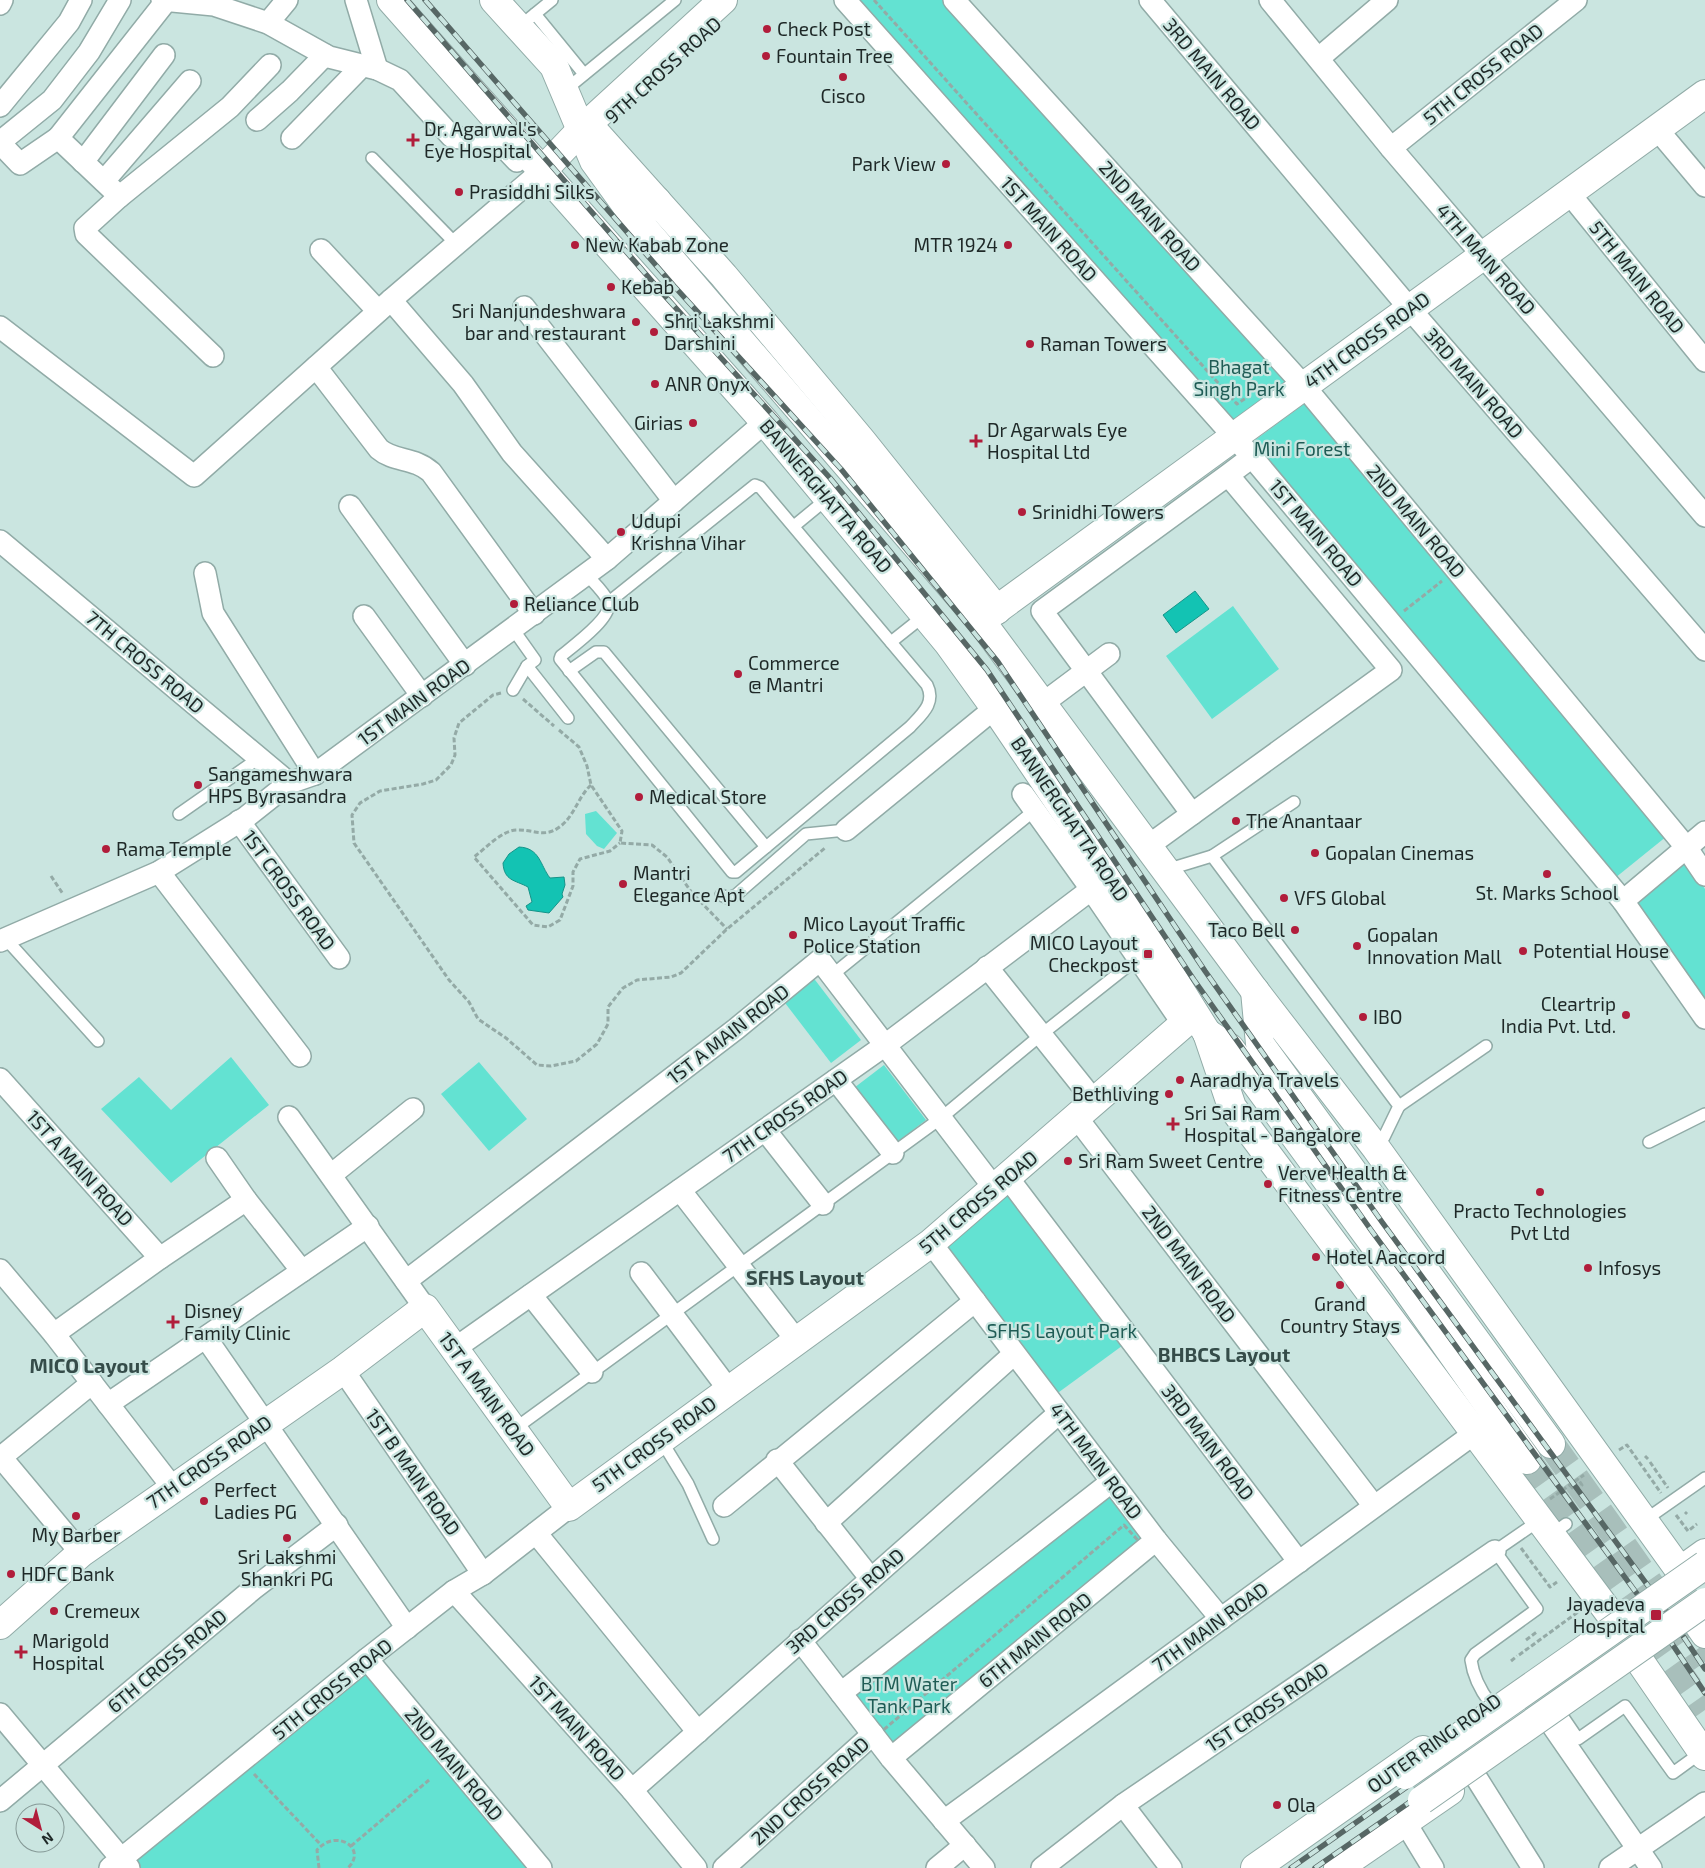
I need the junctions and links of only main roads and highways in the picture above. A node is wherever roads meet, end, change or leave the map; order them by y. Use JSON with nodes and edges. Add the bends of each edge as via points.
{"nodes":[{"id":1,"x":391,"y":0,"type":"edge"},
{"id":2,"x":494,"y":0,"type":"edge"},
{"id":3,"x":723,"y":0,"type":"edge"},
{"id":4,"x":743,"y":0,"type":"edge"},
{"id":5,"x":1705,"y":94,"type":"edge"},
{"id":6,"x":586,"y":134,"type":"junction"},
{"id":7,"x":538,"y":174,"type":"junction"},
{"id":8,"x":657,"y":201,"type":"junction"},
{"id":9,"x":636,"y":219,"type":"junction"},
{"id":10,"x":989,"y":616,"type":"junction"},
{"id":11,"x":1255,"y":991,"type":"junction"},
{"id":12,"x":1195,"y":1024,"type":"junction"},
{"id":13,"x":425,"y":1308,"type":"joint"},
{"id":14,"x":1551,"y":1444,"type":"tunnel mouth"},
{"id":15,"x":1527,"y":1460,"type":"tunnel mouth"},
{"id":16,"x":569,"y":1506,"type":"joint"},
{"id":17,"x":1705,"y":1553,"type":"edge"},
{"id":18,"x":1692,"y":1568,"type":"edge"},
{"id":19,"x":1613,"y":1618,"type":"junction"},
{"id":20,"x":1703,"y":1618,"type":"edge"},
{"id":21,"x":0,"y":1625,"type":"edge"},
{"id":22,"x":1639,"y":1660,"type":"junction"},
{"id":23,"x":1704,"y":1754,"type":"edge"},
{"id":24,"x":1254,"y":1868,"type":"edge"},
{"id":25,"x":1273,"y":1868,"type":"edge"},
{"id":26,"x":1325,"y":1868,"type":"edge"},
{"id":27,"x":1338,"y":1868,"type":"edge"}],
"edges":[{"from":1,"to":7,"type":"main road","name":"BANNERGHATTA ROAD"},
{"from":2,"to":6,"type":"main road","name":"BANNERGHATTA ROAD","via":[[527,21],[554,66],[574,82]]},
{"from":3,"to":6,"type":"main road","name":"9TH CROSS ROAD"},
{"from":4,"to":6,"type":"main road","name":"9TH CROSS ROAD"},
{"from":5,"to":10,"type":"main road","name":"4TH CROSS ROAD"},
{"from":6,"to":7,"type":"main road"},
{"from":6,"to":8,"type":"main road"},
{"from":6,"to":9,"type":"main road","name":"BANNERGHATTA ROAD","via":[[594,161]]},
{"from":7,"to":12,"type":"main road","name":"BANNERGHATTA ROAD","via":[[765,422],[925,615],[995,708],[1100,882]]},
{"from":8,"to":9,"type":"main road"},
{"from":8,"to":10,"type":"main road","via":[[862,441]]},
{"from":9,"to":10,"type":"main road","name":"BANNERGHATTA ROAD"},
{"from":10,"to":11,"type":"main road","name":"BANNERGHATTA ROAD","via":[[1042,704]]},
{"from":11,"to":14,"type":"main road","via":[[1260,1044]]},
{"from":11,"to":18,"type":"main road","name":"BANNERGHATTA ROAD","via":[[1376,1148],[1648,1531]]},
{"from":12,"to":15,"type":"main road","via":[[1230,1048]]},
{"from":12,"to":16,"type":"main road","name":"5TH CROSS ROAD","via":[[1086,1110],[931,1243]]},
{"from":12,"to":19,"type":"main road","via":[[1232,1107],[1475,1433],[1551,1520]]},
{"from":13,"to":16,"type":"main road","name":"1ST A MAIN ROAD"},
{"from":13,"to":21,"type":"main road","name":"7TH CROSS ROAD","via":[[81,1553]]},
{"from":17,"to":18,"type":"main road"},
{"from":18,"to":19,"type":"main road","name":"OUTER RING ROAD"},
{"from":18,"to":25,"type":"main road","bridge":true},
{"from":19,"to":24,"type":"main road","name":"OUTER RING ROAD"},
{"from":20,"to":22,"type":"main road"},
{"from":20,"to":26,"type":"main road","bridge":true,"via":[[1422,1800]]},
{"from":22,"to":23,"type":"main road"},
{"from":22,"to":27,"type":"main road"}]}
